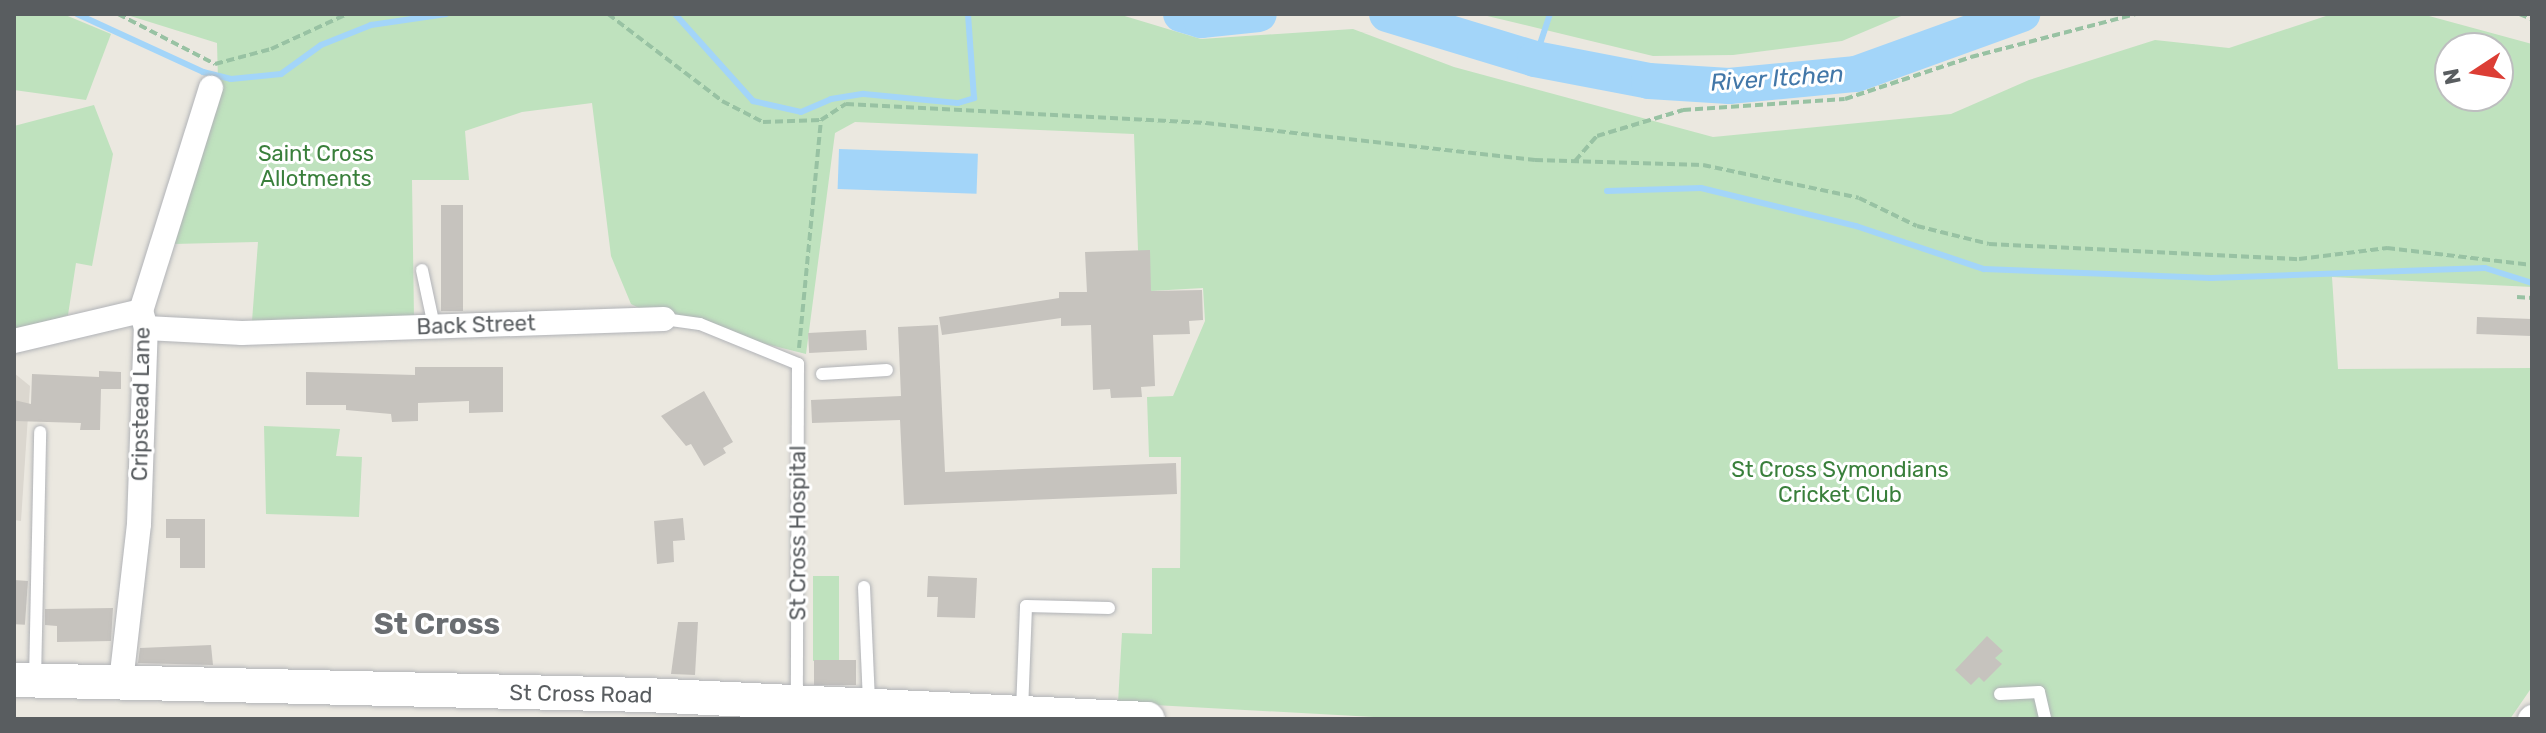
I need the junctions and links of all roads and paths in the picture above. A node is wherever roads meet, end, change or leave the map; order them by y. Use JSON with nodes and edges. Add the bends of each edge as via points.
{"nodes":[{"id":1,"x":118,"y":14,"type":"edge"},
{"id":2,"x":347,"y":14,"type":"edge"},
{"id":3,"x":608,"y":14,"type":"edge"},
{"id":4,"x":2136,"y":14,"type":"edge"},
{"id":5,"x":2519,"y":14,"type":"edge"},
{"id":6,"x":2532,"y":19,"type":"edge"},
{"id":7,"x":211,"y":88,"type":"dead end"},
{"id":8,"x":821,"y":120,"type":"junction"},
{"id":9,"x":1574,"y":162,"type":"junction"},
{"id":10,"x":2532,"y":265,"type":"edge"},
{"id":11,"x":422,"y":270,"type":"dead end"},
{"id":12,"x":2517,"y":297,"type":"dead end"},
{"id":13,"x":2532,"y":298,"type":"edge"},
{"id":14,"x":143,"y":319,"type":"junction"},
{"id":15,"x":664,"y":319,"type":"joint"},
{"id":16,"x":434,"y":326,"type":"junction"},
{"id":17,"x":14,"y":341,"type":"edge"},
{"id":18,"x":887,"y":370,"type":"dead end"},
{"id":19,"x":807,"y":372,"type":"junction"},
{"id":20,"x":40,"y":432,"type":"dead end"},
{"id":21,"x":864,"y":587,"type":"dead end"},
{"id":22,"x":1109,"y":608,"type":"dead end"},
{"id":23,"x":24,"y":680,"type":"edge"},
{"id":24,"x":121,"y":682,"type":"junction"},
{"id":25,"x":2000,"y":694,"type":"dead end"},
{"id":26,"x":797,"y":702,"type":"junction"},
{"id":27,"x":869,"y":705,"type":"junction"},
{"id":28,"x":723,"y":709,"type":"edge"},
{"id":29,"x":1022,"y":711,"type":"junction"},
{"id":30,"x":1147,"y":719,"type":"edge"},
{"id":31,"x":2045,"y":719,"type":"edge"}],
"edges":[{"from":1,"to":2,"type":"path","via":[[215,64],[271,49]]},
{"from":3,"to":8,"type":"path","via":[[722,101],[763,122]]},
{"from":4,"to":9,"type":"path","via":[[1971,57],[1845,99],[1683,110],[1597,136]]},
{"from":5,"to":6,"type":"path"},
{"from":7,"to":14,"type":"street","name":"Cripstead Lane"},
{"from":8,"to":9,"type":"path","via":[[846,104],[1206,123]]},
{"from":8,"to":19,"type":"path"},
{"from":9,"to":10,"type":"path","via":[[1703,165],[1859,198],[1917,226],[1989,244],[2299,259],[2387,248]]},
{"from":11,"to":16,"type":"lane"},
{"from":12,"to":13,"type":"path"},
{"from":14,"to":16,"type":"street","name":"Back Street","via":[[242,333]]},
{"from":14,"to":17,"type":"street","name":"Back Street"},
{"from":14,"to":24,"type":"street","name":"Cripstead Lane","via":[[139,524]]},
{"from":15,"to":16,"type":"street","name":"Back Street"},
{"from":15,"to":19,"type":"lane","name":"Back Street","via":[[700,324]]},
{"from":18,"to":19,"type":"lane"},
{"from":19,"to":26,"type":"lane","name":"St Cross Hospital"},
{"from":20,"to":23,"type":"lane"},
{"from":21,"to":27,"type":"lane"},
{"from":22,"to":29,"type":"lane","via":[[1026,606]]},
{"from":23,"to":24,"type":"main road","name":"St Cross Road"},
{"from":24,"to":28,"type":"main road","name":"St Cross Road"},
{"from":25,"to":31,"type":"lane","via":[[2039,692]]},
{"from":26,"to":27,"type":"main road","name":"St Cross Road"},
{"from":26,"to":28,"type":"main road","name":"St Cross Road"},
{"from":27,"to":29,"type":"main road","name":"St Cross Road"},
{"from":29,"to":30,"type":"main road","name":"St Cross Road"}]}
